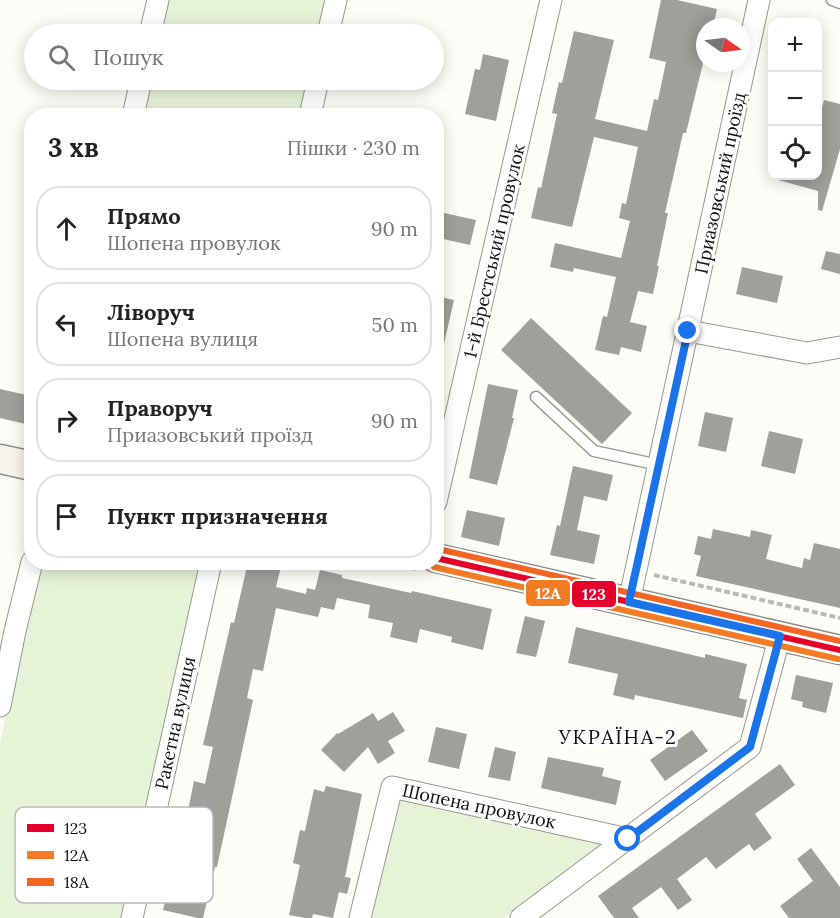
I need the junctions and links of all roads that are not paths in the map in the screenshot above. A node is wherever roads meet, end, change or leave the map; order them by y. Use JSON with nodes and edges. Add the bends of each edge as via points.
{"nodes":[{"id":1,"x":158,"y":0,"type":"edge"},
{"id":2,"x":336,"y":0,"type":"edge"},
{"id":3,"x":551,"y":0,"type":"edge"},
{"id":4,"x":759,"y":0,"type":"edge"},
{"id":5,"x":832,"y":0,"type":"edge"},
{"id":6,"x":840,"y":3,"type":"edge"},
{"id":7,"x":152,"y":24,"type":"edge"},
{"id":8,"x":330,"y":24,"type":"edge"},
{"id":9,"x":139,"y":90,"type":"edge"},
{"id":10,"x":316,"y":90,"type":"edge"},
{"id":11,"x":135,"y":108,"type":"edge"},
{"id":12,"x":312,"y":108,"type":"edge"},
{"id":13,"x":688,"y":331,"type":"junction"},
{"id":14,"x":840,"y":347,"type":"edge"},
{"id":15,"x":536,"y":397,"type":"dead end"},
{"id":16,"x":0,"y":459,"type":"edge"},
{"id":17,"x":24,"y":464,"type":"edge"},
{"id":18,"x":658,"y":465,"type":"junction"},
{"id":19,"x":444,"y":467,"type":"edge"},
{"id":20,"x":444,"y":560,"type":"edge"},
{"id":21,"x":30,"y":570,"type":"edge"},
{"id":22,"x":209,"y":570,"type":"edge"},
{"id":23,"x":629,"y":602,"type":"junction"},
{"id":24,"x":780,"y":636,"type":"junction"},
{"id":25,"x":840,"y":650,"type":"edge"},
{"id":26,"x":0,"y":706,"type":"edge"},
{"id":27,"x":157,"y":807,"type":"edge"},
{"id":28,"x":628,"y":839,"type":"junction"},
{"id":29,"x":135,"y":903,"type":"edge"},
{"id":30,"x":132,"y":918,"type":"edge"},
{"id":31,"x":360,"y":918,"type":"edge"},
{"id":32,"x":521,"y":918,"type":"edge"}],
"edges":[{"from":1,"to":7,"type":"street"},
{"from":2,"to":8,"type":"street"},
{"from":3,"to":19,"type":"street","name":"1-й Брестський провулок"},
{"from":4,"to":13,"type":"street","name":"Приазовський проїзд"},
{"from":5,"to":6,"type":"lane"},
{"from":9,"to":11,"type":"street"},
{"from":10,"to":12,"type":"street"},
{"from":13,"to":14,"type":"street","via":[[807,353]]},
{"from":13,"to":18,"type":"street","name":"Приазовський проїзд"},
{"from":15,"to":18,"type":"lane","via":[[594,451]]},
{"from":16,"to":17,"type":"street"},
{"from":18,"to":23,"type":"street","name":"Приазовський проїзд"},
{"from":20,"to":23,"type":"street"},
{"from":21,"to":26,"type":"street"},
{"from":22,"to":27,"type":"street","name":"Ракетна вулиця"},
{"from":23,"to":24,"type":"street"},
{"from":24,"to":25,"type":"street"},
{"from":24,"to":28,"type":"street","via":[[750,747]]},
{"from":28,"to":31,"type":"street","name":"Шопена провулок","via":[[392,787]]},
{"from":28,"to":32,"type":"street"},
{"from":29,"to":30,"type":"street","name":"Ракетна вулиця"}]}
